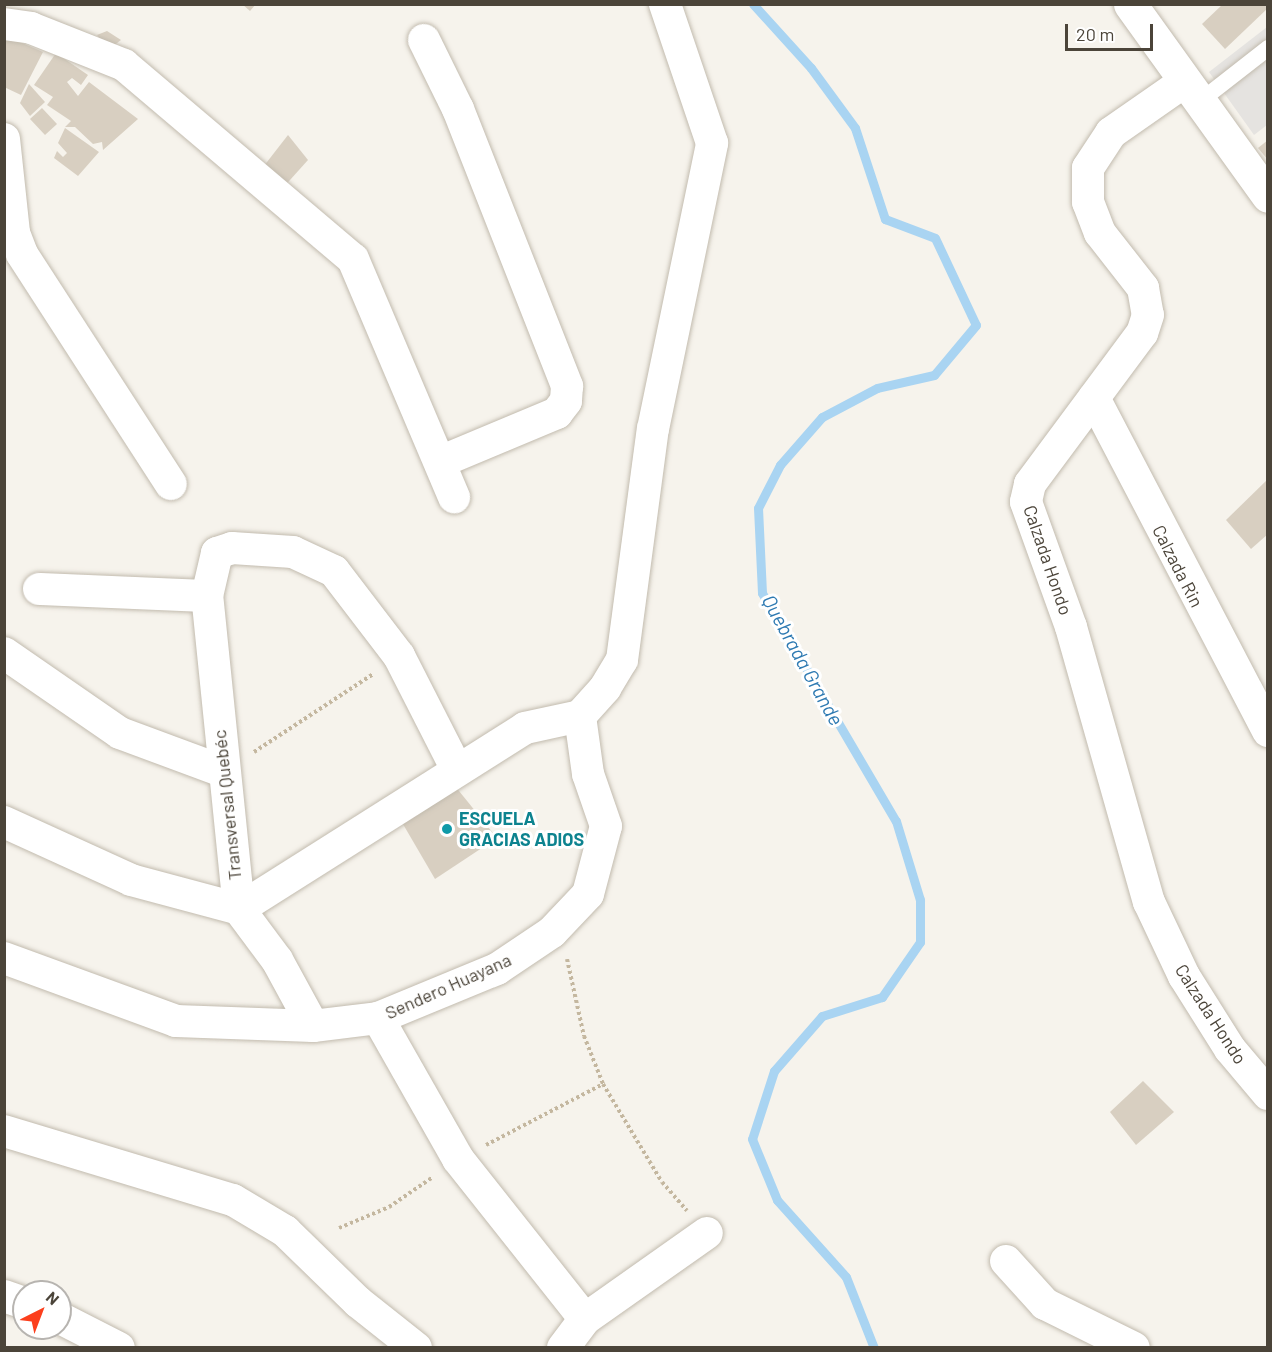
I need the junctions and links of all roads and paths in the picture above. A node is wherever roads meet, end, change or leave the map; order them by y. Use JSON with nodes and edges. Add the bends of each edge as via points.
{"nodes":[{"id":1,"x":665,"y":4,"type":"edge"},
{"id":2,"x":1131,"y":4,"type":"edge"},
{"id":3,"x":4,"y":24,"type":"edge"},
{"id":4,"x":424,"y":40,"type":"dead end"},
{"id":5,"x":1268,"y":48,"type":"edge"},
{"id":6,"x":1192,"y":92,"type":"junction"},
{"id":7,"x":4,"y":139,"type":"edge"},
{"id":8,"x":1268,"y":196,"type":"edge"},
{"id":9,"x":1094,"y":398,"type":"junction"},
{"id":10,"x":440,"y":462,"type":"junction"},
{"id":11,"x":171,"y":484,"type":"dead end"},
{"id":12,"x":454,"y":497,"type":"dead end"},
{"id":13,"x":39,"y":589,"type":"dead end"},
{"id":14,"x":207,"y":596,"type":"junction"},
{"id":15,"x":4,"y":653,"type":"edge"},
{"id":16,"x":399,"y":656,"type":"junction"},
{"id":17,"x":580,"y":716,"type":"junction"},
{"id":18,"x":1268,"y":731,"type":"edge"},
{"id":19,"x":457,"y":770,"type":"junction"},
{"id":20,"x":222,"y":771,"type":"junction"},
{"id":21,"x":4,"y":822,"type":"edge"},
{"id":22,"x":239,"y":909,"type":"junction"},
{"id":23,"x":552,"y":932,"type":"junction"},
{"id":24,"x":4,"y":958,"type":"edge"},
{"id":25,"x":378,"y":1018,"type":"junction"},
{"id":26,"x":313,"y":1026,"type":"junction"},
{"id":27,"x":1268,"y":1094,"type":"edge"},
{"id":28,"x":4,"y":1131,"type":"edge"},
{"id":29,"x":707,"y":1233,"type":"joint"},
{"id":30,"x":1006,"y":1261,"type":"dead end"},
{"id":31,"x":585,"y":1319,"type":"junction"},
{"id":32,"x":72,"y":1324,"type":"edge"},
{"id":33,"x":119,"y":1347,"type":"edge"},
{"id":34,"x":417,"y":1347,"type":"edge"},
{"id":35,"x":563,"y":1347,"type":"edge"},
{"id":36,"x":1134,"y":1347,"type":"edge"}],
"edges":[{"from":1,"to":17,"type":"street","via":[[712,143],[653,429],[622,660]]},
{"from":2,"to":6,"type":"street"},
{"from":3,"to":10,"type":"street","via":[[31,28],[123,65],[353,259]]},
{"from":4,"to":10,"type":"street","via":[[458,109],[567,386],[566,401],[557,413]]},
{"from":5,"to":6,"type":"lane"},
{"from":6,"to":8,"type":"street"},
{"from":6,"to":9,"type":"street","name":"Calzada Hondo","via":[[1111,133],[1088,168],[1088,202],[1100,233],[1148,302],[1142,333]]},
{"from":7,"to":11,"type":"street","via":[[14,233],[22,254]]},
{"from":9,"to":18,"type":"street","name":"Calzada Rin"},
{"from":9,"to":27,"type":"street","name":"Calzada Hondo","via":[[1030,484],[1026,502],[1071,627],[1149,902],[1184,976],[1230,1049]]},
{"from":10,"to":12,"type":"street"},
{"from":13,"to":14,"type":"street"},
{"from":14,"to":16,"type":"street","name":"Transversal Quebéc","via":[[211,563],[217,553],[232,548],[293,552],[334,571]]},
{"from":14,"to":20,"type":"street","name":"Transversal Quebéc"},
{"from":15,"to":20,"type":"street","via":[[120,733]]},
{"from":16,"to":19,"type":"street"},
{"from":16,"to":20,"type":"path","via":[[304,724]]},
{"from":17,"to":19,"type":"street","via":[[525,728]]},
{"from":17,"to":23,"type":"street","name":"Sendero Huayana","via":[[588,774],[606,826],[588,894]]},
{"from":19,"to":22,"type":"street"},
{"from":20,"to":22,"type":"street","name":"Transversal Quebéc"},
{"from":21,"to":22,"type":"street","via":[[130,880]]},
{"from":22,"to":26,"type":"street","name":"Transversal Quebéc","via":[[277,960]]},
{"from":23,"to":25,"type":"street","name":"Sendero Huayana","via":[[497,969]]},
{"from":23,"to":29,"type":"path","via":[[571,966],[584,1036],[603,1084],[662,1182]]},
{"from":24,"to":26,"type":"street","name":"Sendero Huayana","via":[[176,1021]]},
{"from":25,"to":26,"type":"street","name":"Sendero Huayana"},
{"from":25,"to":31,"type":"street","via":[[458,1159]]},
{"from":28,"to":34,"type":"street","via":[[233,1200],[285,1231],[358,1302]]},
{"from":29,"to":31,"type":"street"},
{"from":30,"to":36,"type":"street","via":[[1045,1304]]},
{"from":31,"to":35,"type":"street"},
{"from":32,"to":33,"type":"street"}]}
